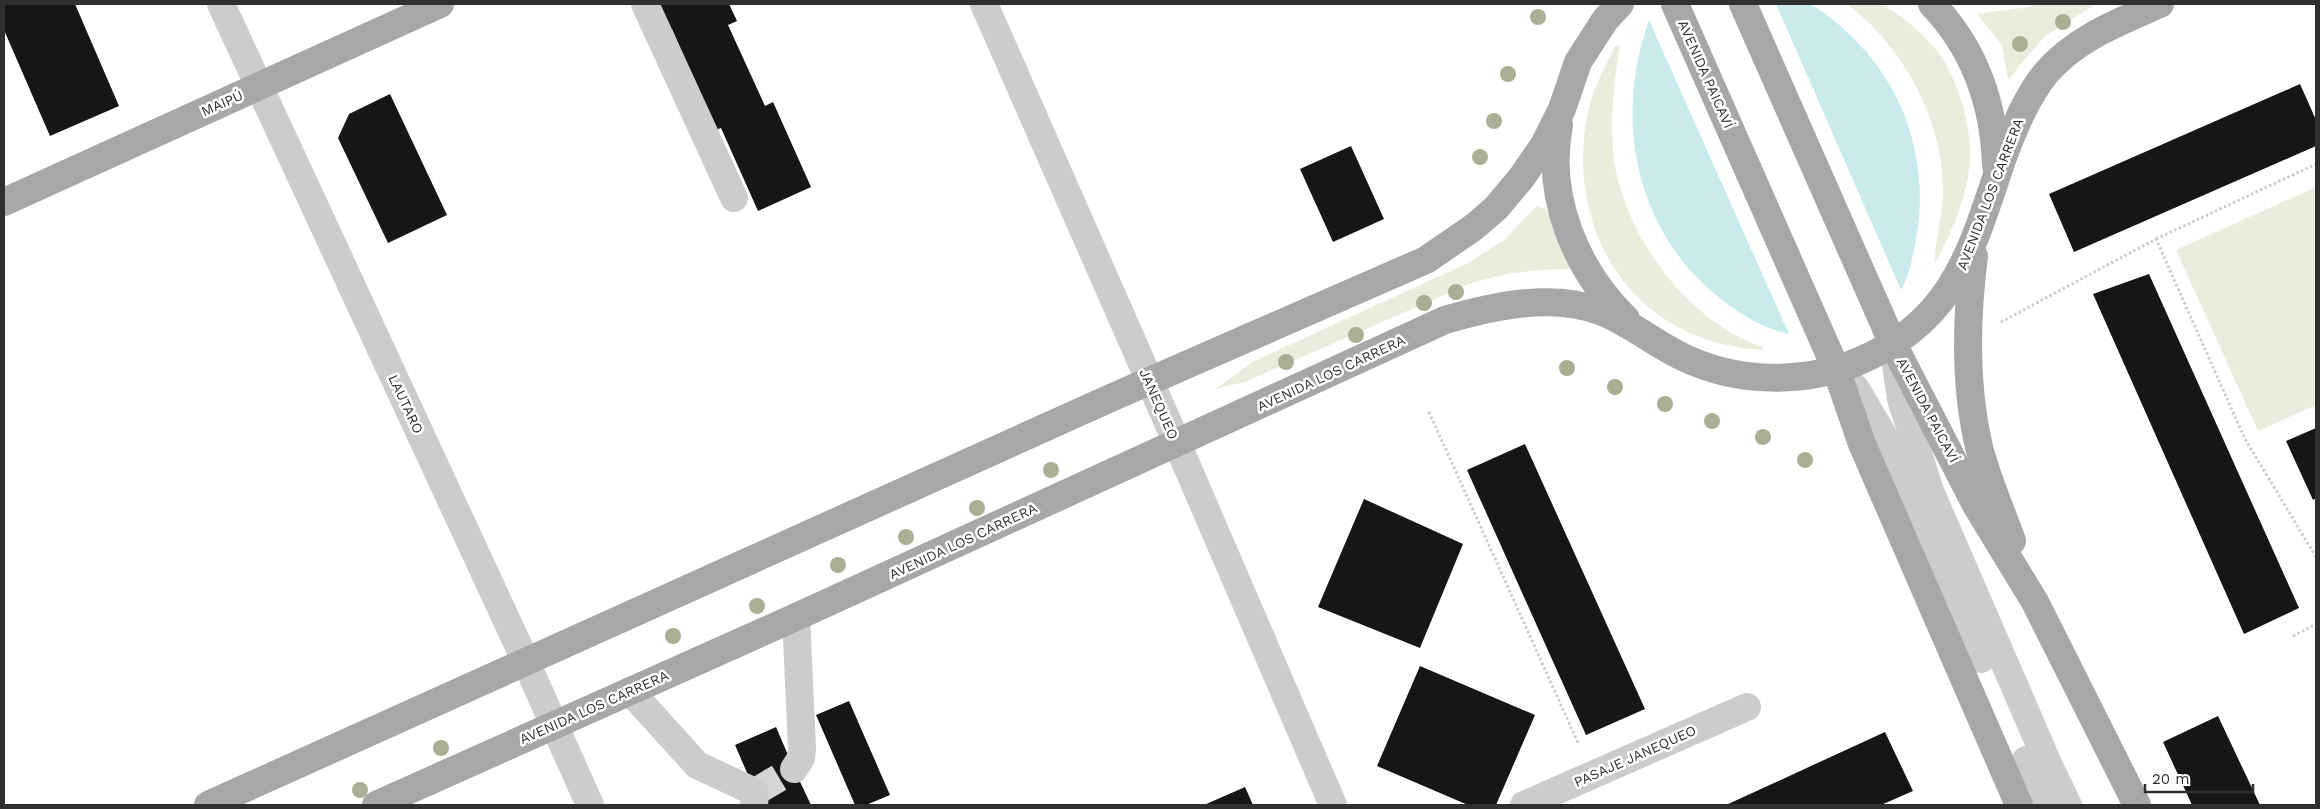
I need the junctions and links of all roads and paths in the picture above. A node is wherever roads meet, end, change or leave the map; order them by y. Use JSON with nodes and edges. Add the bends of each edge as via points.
{"nodes":[{"id":1,"x":221,"y":4,"type":"edge"},
{"id":2,"x":440,"y":4,"type":"edge"},
{"id":3,"x":645,"y":4,"type":"edge"},
{"id":4,"x":984,"y":4,"type":"edge"},
{"id":5,"x":1620,"y":4,"type":"edge"},
{"id":6,"x":1675,"y":4,"type":"edge"},
{"id":7,"x":1742,"y":4,"type":"edge"},
{"id":8,"x":1932,"y":4,"type":"edge"},
{"id":9,"x":2160,"y":4,"type":"edge"},
{"id":10,"x":258,"y":87,"type":"junction"},
{"id":11,"x":1562,"y":109,"type":"junction"},
{"id":12,"x":2316,"y":164,"type":"edge"},
{"id":13,"x":1995,"y":182,"type":"junction"},
{"id":14,"x":734,"y":198,"type":"dead end"},
{"id":15,"x":4,"y":202,"type":"edge"},
{"id":16,"x":1976,"y":237,"type":"junction"},
{"id":17,"x":2156,"y":239,"type":"junction"},
{"id":18,"x":1647,"y":337,"type":"junction"},
{"id":19,"x":1893,"y":344,"type":"junction"},
{"id":20,"x":1968,"y":344,"type":"junction"},
{"id":21,"x":1836,"y":369,"type":"junction"},
{"id":22,"x":1149,"y":381,"type":"junction"},
{"id":23,"x":1429,"y":412,"type":"dead end"},
{"id":24,"x":1177,"y":443,"type":"junction"},
{"id":25,"x":2316,"y":557,"type":"edge"},
{"id":26,"x":2036,"y":602,"type":"junction"},
{"id":27,"x":796,"y":617,"type":"junction"},
{"id":28,"x":2316,"y":624,"type":"edge"},
{"id":29,"x":2293,"y":636,"type":"dead end"},
{"id":30,"x":526,"y":662,"type":"junction"},
{"id":31,"x":630,"y":691,"type":"junction"},
{"id":32,"x":1747,"y":707,"type":"dead end"},
{"id":33,"x":555,"y":724,"type":"junction"},
{"id":34,"x":794,"y":769,"type":"tunnel mouth"},
{"id":35,"x":1593,"y":775,"type":"junction"},
{"id":36,"x":755,"y":799,"type":"edge"},
{"id":37,"x":208,"y":805,"type":"edge"},
{"id":38,"x":376,"y":805,"type":"edge"},
{"id":39,"x":590,"y":805,"type":"edge"},
{"id":40,"x":1333,"y":805,"type":"edge"},
{"id":41,"x":1524,"y":805,"type":"edge"},
{"id":42,"x":2019,"y":805,"type":"edge"},
{"id":43,"x":2046,"y":805,"type":"edge"},
{"id":44,"x":2068,"y":805,"type":"edge"},
{"id":45,"x":2137,"y":805,"type":"edge"}],
"edges":[{"from":1,"to":10,"type":"street","name":"LAUTARO"},
{"from":2,"to":10,"type":"main road","name":"MAIPÚ"},
{"from":3,"to":14,"type":"street"},
{"from":4,"to":22,"type":"street","name":"JANEQUEO"},
{"from":5,"to":11,"type":"main road","via":[[1605,20],[1578,62]]},
{"from":6,"to":21,"type":"main road","name":"AVENIDA PAICAVÍ"},
{"from":7,"to":19,"type":"main road","name":"AVENIDA PAICAVÍ"},
{"from":8,"to":13,"type":"main road","via":[[1964,45],[1985,91],[1995,140]]},
{"from":9,"to":13,"type":"main road","name":"AVENIDA LOS CARRERA","via":[[2083,41],[2061,57],[2022,112]]},
{"from":10,"to":15,"type":"main road","name":"MAIPÚ"},
{"from":10,"to":30,"type":"street","name":"LAUTARO"},
{"from":11,"to":18,"type":"main road","via":[[1556,173],[1570,235],[1578,255],[1601,292]]},
{"from":11,"to":22,"type":"main road","via":[[1522,178],[1496,208],[1451,245],[1426,260]]},
{"from":12,"to":17,"type":"path"},
{"from":13,"to":16,"type":"main road","name":"AVENIDA LOS CARRERA"},
{"from":16,"to":19,"type":"main road","name":"AVENIDA LOS CARRERA","via":[[1948,293],[1929,316]]},
{"from":16,"to":20,"type":"main road"},
{"from":17,"to":20,"type":"path","via":[[2005,320]]},
{"from":17,"to":25,"type":"path","via":[[2245,439]]},
{"from":18,"to":21,"type":"main road","name":"AVENIDA LOS CARRERA","via":[[1685,358],[1748,376],[1792,377]]},
{"from":18,"to":24,"type":"main road","name":"AVENIDA LOS CARRERA","via":[[1600,311],[1571,305],[1542,302],[1492,307],[1445,320]]},
{"from":19,"to":21,"type":"main road","name":"AVENIDA LOS CARRERA"},
{"from":19,"to":26,"type":"main road","name":"AVENIDA PAICAVÍ","via":[[1976,505]]},
{"from":19,"to":44,"type":"street","via":[[1902,399],[1930,491]]},
{"from":20,"to":26,"type":"main road","via":[[1979,448]]},
{"from":21,"to":42,"type":"main road","name":"AVENIDA PAICAVÍ","via":[[1862,444]]},
{"from":21,"to":43,"type":"street","via":[[1856,389],[1882,433]]},
{"from":22,"to":24,"type":"street","name":"JANEQUEO"},
{"from":22,"to":30,"type":"main road"},
{"from":23,"to":35,"type":"path"},
{"from":24,"to":27,"type":"main road","name":"AVENIDA LOS CARRERA"},
{"from":24,"to":40,"type":"street","name":"JANEQUEO"},
{"from":26,"to":45,"type":"main road","name":"AVENIDA PAICAVÍ"},
{"from":27,"to":31,"type":"main road","name":"AVENIDA LOS CARRERA"},
{"from":27,"to":34,"type":"street","via":[[802,748],[801,758]]},
{"from":28,"to":29,"type":"path"},
{"from":30,"to":33,"type":"street","name":"LAUTARO"},
{"from":30,"to":37,"type":"main road"},
{"from":31,"to":33,"type":"main road","name":"AVENIDA LOS CARRERA"},
{"from":31,"to":36,"type":"street","via":[[697,765]]},
{"from":32,"to":35,"type":"street","name":"PASAJE JANEQUEO"},
{"from":33,"to":38,"type":"main road","name":"AVENIDA LOS CARRERA"},
{"from":33,"to":39,"type":"street","name":"LAUTARO"},
{"from":35,"to":41,"type":"street","name":"PASAJE JANEQUEO"}]}
